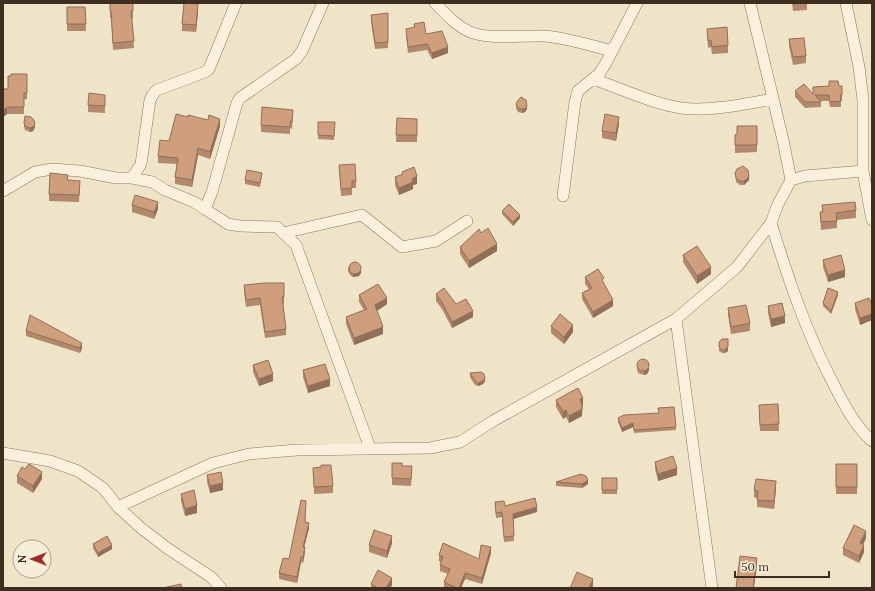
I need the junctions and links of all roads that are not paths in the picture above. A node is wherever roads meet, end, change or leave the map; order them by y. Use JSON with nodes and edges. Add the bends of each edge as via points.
{"nodes":[{"id":1,"x":236,"y":3,"type":"edge"},
{"id":2,"x":323,"y":3,"type":"edge"},
{"id":3,"x":435,"y":3,"type":"edge"},
{"id":4,"x":636,"y":3,"type":"edge"},
{"id":5,"x":750,"y":3,"type":"edge"},
{"id":6,"x":846,"y":3,"type":"edge"},
{"id":7,"x":612,"y":52,"type":"junction"},
{"id":8,"x":593,"y":79,"type":"junction"},
{"id":9,"x":773,"y":99,"type":"junction"},
{"id":10,"x":864,"y":172,"type":"junction"},
{"id":11,"x":132,"y":178,"type":"junction"},
{"id":12,"x":791,"y":180,"type":"junction"},
{"id":13,"x":3,"y":190,"type":"edge"},
{"id":14,"x":563,"y":196,"type":"dead end"},
{"id":15,"x":205,"y":209,"type":"junction"},
{"id":16,"x":872,"y":220,"type":"edge"},
{"id":17,"x":467,"y":221,"type":"dead end"},
{"id":18,"x":771,"y":223,"type":"junction"},
{"id":19,"x":283,"y":233,"type":"junction"},
{"id":20,"x":676,"y":319,"type":"junction"},
{"id":21,"x":872,"y":441,"type":"edge"},
{"id":22,"x":370,"y":448,"type":"junction"},
{"id":23,"x":3,"y":453,"type":"edge"},
{"id":24,"x":118,"y":507,"type":"junction"},
{"id":25,"x":221,"y":588,"type":"edge"},
{"id":26,"x":712,"y":588,"type":"edge"}],
"edges":[{"from":1,"to":11,"type":"street","via":[[209,69],[156,90],[153,94],[141,164]]},
{"from":2,"to":15,"type":"street","via":[[296,59],[240,98],[237,103]]},
{"from":3,"to":7,"type":"street","via":[[459,26],[471,33],[505,37],[565,38]]},
{"from":4,"to":7,"type":"street"},
{"from":5,"to":9,"type":"street"},
{"from":6,"to":10,"type":"street","via":[[863,100]]},
{"from":7,"to":8,"type":"street","via":[[599,74]]},
{"from":8,"to":9,"type":"street","via":[[682,108],[703,109]]},
{"from":8,"to":14,"type":"street","via":[[578,91],[575,102]]},
{"from":9,"to":12,"type":"street"},
{"from":10,"to":12,"type":"street","via":[[805,176]]},
{"from":10,"to":16,"type":"street"},
{"from":11,"to":13,"type":"street","via":[[52,169],[35,172]]},
{"from":11,"to":15,"type":"street","via":[[152,182]]},
{"from":12,"to":18,"type":"street"},
{"from":15,"to":19,"type":"street","via":[[228,224],[277,227]]},
{"from":17,"to":19,"type":"street","via":[[436,241],[402,246],[362,216]]},
{"from":18,"to":20,"type":"street","via":[[737,267]]},
{"from":18,"to":21,"type":"street","via":[[792,290],[818,355],[849,414]]},
{"from":19,"to":22,"type":"street","via":[[296,245]]},
{"from":20,"to":22,"type":"street","via":[[460,442],[430,448]]},
{"from":20,"to":26,"type":"street"},
{"from":22,"to":24,"type":"street","via":[[249,454],[213,463]]},
{"from":23,"to":24,"type":"street","via":[[50,461],[78,471],[103,488]]},
{"from":24,"to":25,"type":"street","via":[[166,548],[211,577]]}]}
